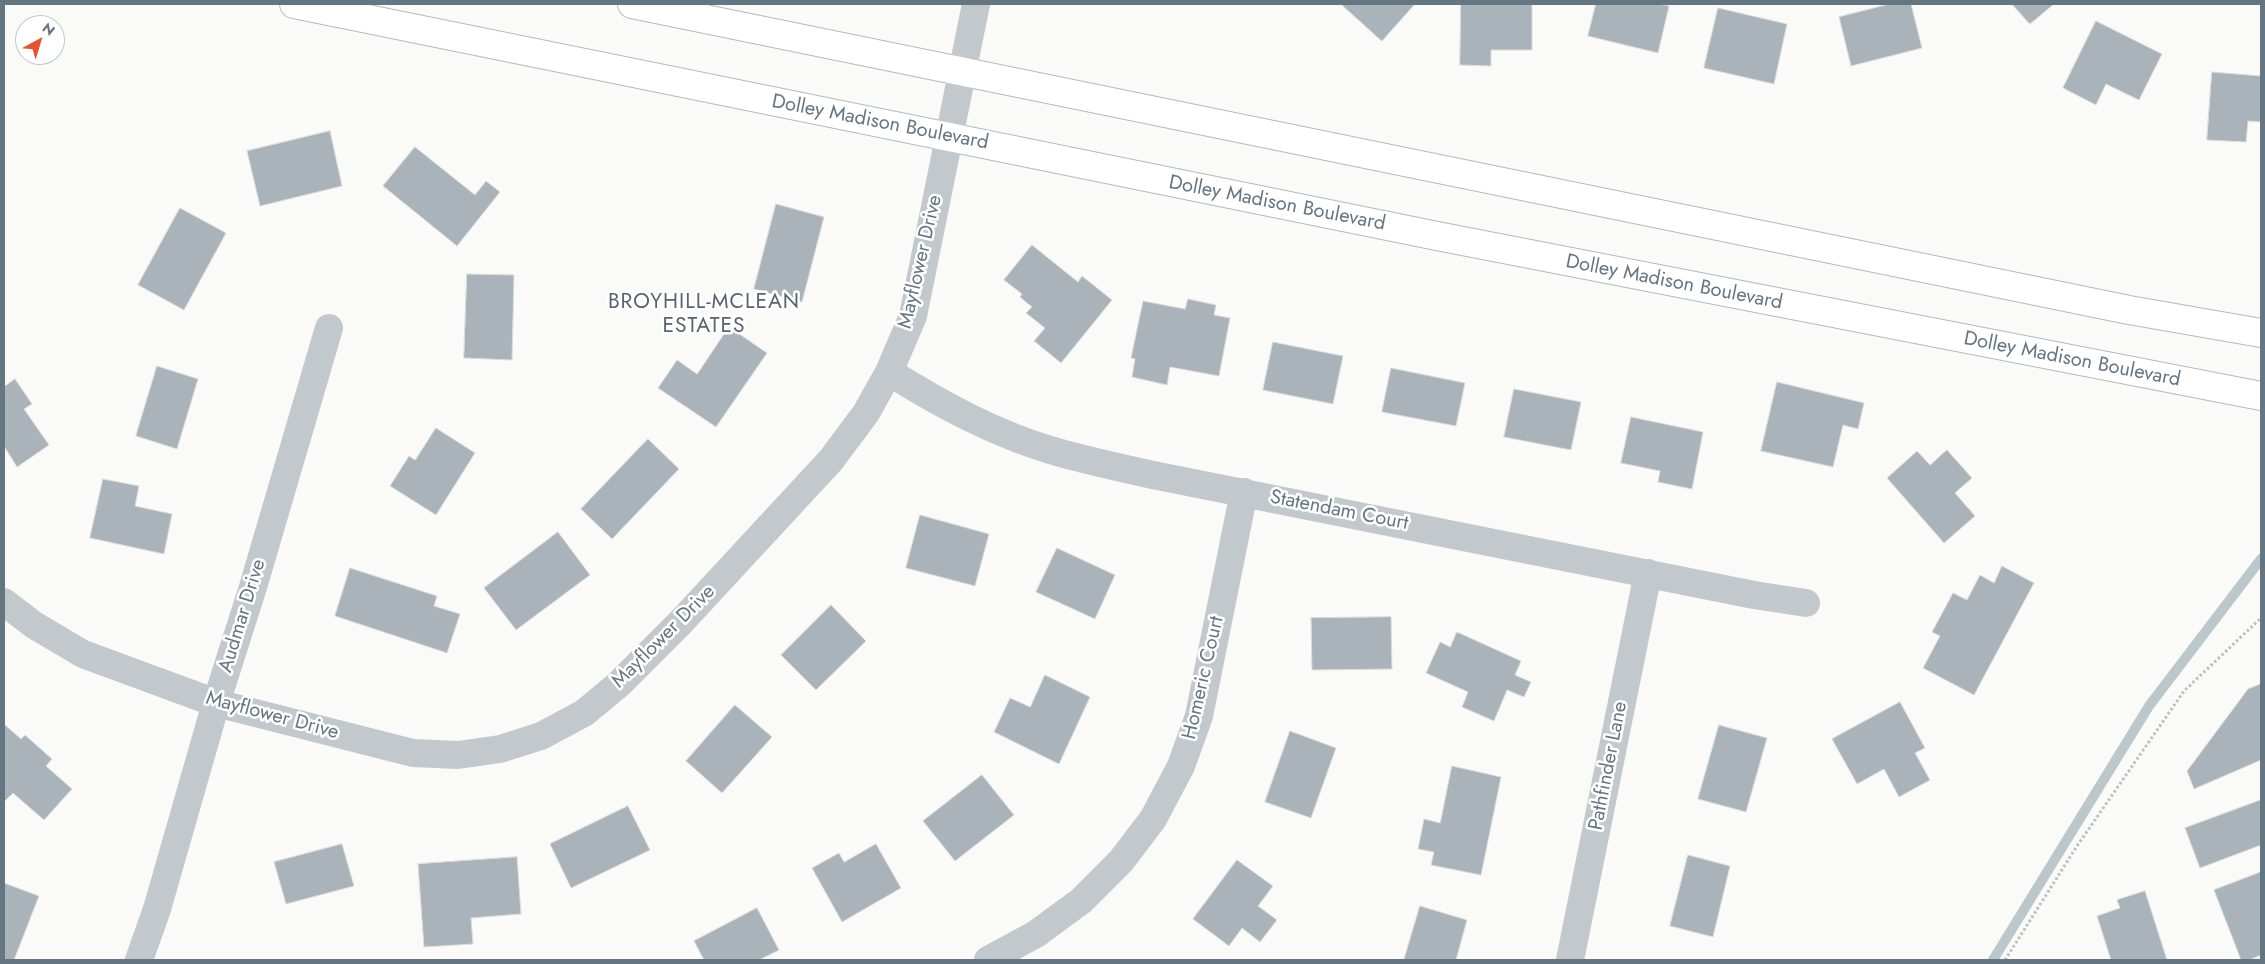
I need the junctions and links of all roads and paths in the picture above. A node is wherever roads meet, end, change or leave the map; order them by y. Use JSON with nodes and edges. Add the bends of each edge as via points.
{"nodes":[{"id":1,"x":294,"y":4,"type":"edge"},
{"id":2,"x":632,"y":4,"type":"edge"},
{"id":3,"x":976,"y":4,"type":"edge"},
{"id":4,"x":962,"y":71,"type":"junction"},
{"id":5,"x":948,"y":137,"type":"junction"},
{"id":6,"x":329,"y":328,"type":"dead end"},
{"id":7,"x":2261,"y":333,"type":"edge"},
{"id":8,"x":889,"y":372,"type":"junction"},
{"id":9,"x":2261,"y":396,"type":"edge"},
{"id":10,"x":1244,"y":492,"type":"junction"},
{"id":11,"x":1648,"y":573,"type":"junction"},
{"id":12,"x":4,"y":602,"type":"edge"},
{"id":13,"x":1806,"y":603,"type":"dead end"},
{"id":14,"x":2261,"y":618,"type":"edge"},
{"id":15,"x":216,"y":703,"type":"junction"},
{"id":16,"x":139,"y":960,"type":"edge"},
{"id":17,"x":988,"y":960,"type":"edge"},
{"id":18,"x":1570,"y":960,"type":"edge"},
{"id":19,"x":2004,"y":960,"type":"edge"}],
"edges":[{"from":1,"to":5,"type":"main road","name":"Dolley Madison Boulevard"},
{"from":2,"to":4,"type":"main road"},
{"from":3,"to":4,"type":"street","name":"Mayflower Drive"},
{"from":4,"to":5,"type":"street","name":"Mayflower Drive"},
{"from":4,"to":7,"type":"main road","via":[[2129,310]]},
{"from":5,"to":8,"type":"street","name":"Mayflower Drive","via":[[913,316]]},
{"from":5,"to":9,"type":"main road","name":"Dolley Madison Boulevard","via":[[1457,240]]},
{"from":6,"to":15,"type":"street","name":"Audmar Drive"},
{"from":8,"to":10,"type":"street","name":"Statendam Court","via":[[931,398],[995,430],[1056,452]]},
{"from":8,"to":15,"type":"street","name":"Mayflower Drive","via":[[866,413],[832,460],[680,623],[619,684],[584,713],[541,736],[500,750],[458,755],[413,753]]},
{"from":10,"to":11,"type":"street","name":"Statendam Court"},
{"from":10,"to":17,"type":"street","name":"Homeric Court","via":[[1199,716],[1181,766],[1153,819],[1120,861],[1081,901],[1036,934]]},
{"from":11,"to":13,"type":"street","name":"Statendam Court"},
{"from":11,"to":18,"type":"street","name":"Pathfinder Lane"},
{"from":12,"to":15,"type":"street","name":"Mayflower Drive","via":[[34,625],[84,654]]},
{"from":14,"to":19,"type":"path","via":[[2184,691],[2077,846]]},
{"from":15,"to":16,"type":"street","name":"Audmar Drive","via":[[157,909]]}]}
